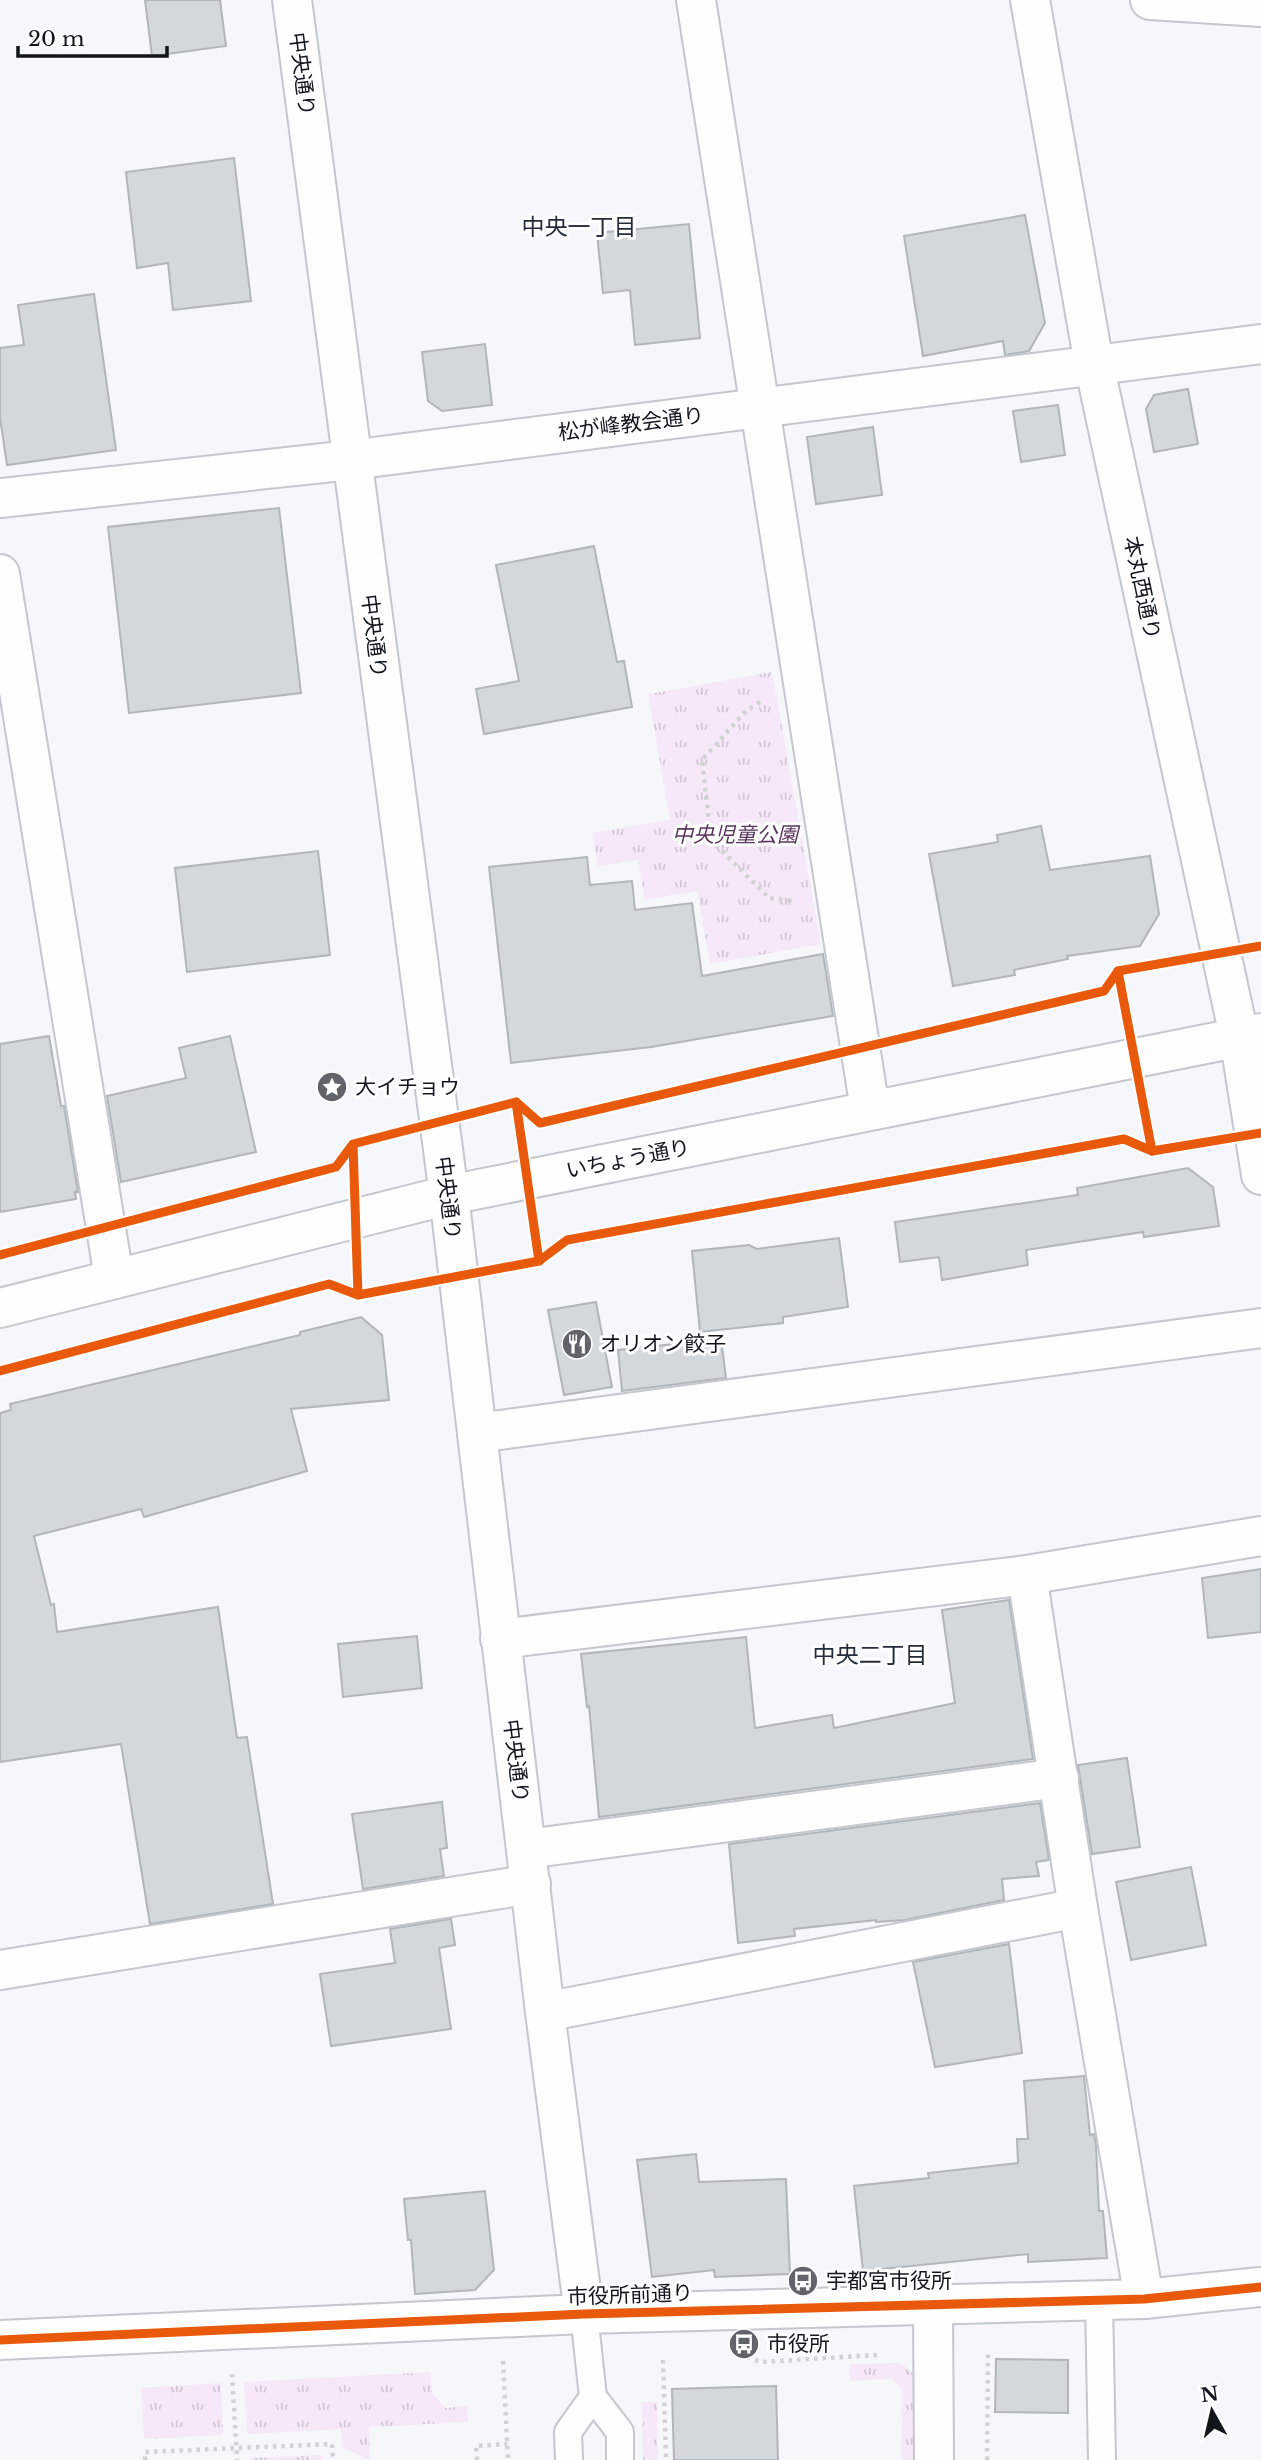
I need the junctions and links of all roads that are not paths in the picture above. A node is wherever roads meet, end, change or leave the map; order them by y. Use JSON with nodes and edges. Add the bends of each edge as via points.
{"nodes":[{"id":1,"x":292,"y":0,"type":"edge"},
{"id":2,"x":696,"y":0,"type":"edge"},
{"id":3,"x":1030,"y":0,"type":"edge"},
{"id":4,"x":1150,"y":0,"type":"edge"},
{"id":5,"x":1261,"y":7,"type":"edge"},
{"id":6,"x":1261,"y":344,"type":"edge"},
{"id":7,"x":1094,"y":364,"type":"junction"},
{"id":8,"x":760,"y":407,"type":"junction"},
{"id":9,"x":351,"y":460,"type":"junction"},
{"id":10,"x":0,"y":498,"type":"edge"},
{"id":11,"x":0,"y":574,"type":"edge"},
{"id":12,"x":1250,"y":1035,"type":"edge"},
{"id":13,"x":870,"y":1110,"type":"junction"},
{"id":14,"x":1261,"y":1175,"type":"edge"},
{"id":15,"x":449,"y":1195,"type":"junction"},
{"id":16,"x":114,"y":1278,"type":"junction"},
{"id":17,"x":0,"y":1308,"type":"edge"},
{"id":18,"x":1261,"y":1328,"type":"edge"},
{"id":19,"x":477,"y":1433,"type":"junction"},
{"id":20,"x":1261,"y":1536,"type":"edge"},
{"id":21,"x":1027,"y":1575,"type":"junction"},
{"id":22,"x":500,"y":1639,"type":"junction"},
{"id":23,"x":1059,"y":1778,"type":"junction"},
{"id":24,"x":529,"y":1866,"type":"junction"},
{"id":25,"x":1077,"y":1908,"type":"junction"},
{"id":26,"x":0,"y":1970,"type":"edge"},
{"id":27,"x":545,"y":2012,"type":"junction"},
{"id":28,"x":1261,"y":2287,"type":"edge"},
{"id":29,"x":1144,"y":2300,"type":"junction"},
{"id":30,"x":1099,"y":2301,"type":"junction"},
{"id":31,"x":933,"y":2306,"type":"junction"},
{"id":32,"x":584,"y":2314,"type":"junction"},
{"id":33,"x":0,"y":2340,"type":"edge"},
{"id":34,"x":593,"y":2397,"type":"junction"},
{"id":35,"x":569,"y":2460,"type":"edge"},
{"id":36,"x":620,"y":2460,"type":"edge"},
{"id":37,"x":934,"y":2460,"type":"edge"},
{"id":38,"x":1102,"y":2460,"type":"edge"}],
"edges":[{"from":1,"to":9,"type":"street","name":"中央通り"},
{"from":2,"to":8,"type":"street"},
{"from":3,"to":7,"type":"street","name":"本丸西通り"},
{"from":4,"to":5,"type":"street"},
{"from":6,"to":7,"type":"street","name":"松が峰教会通り"},
{"from":7,"to":8,"type":"street","name":"松が峰教会通り"},
{"from":7,"to":12,"type":"street","name":"本丸西通り"},
{"from":8,"to":9,"type":"street","name":"松が峰教会通り"},
{"from":8,"to":13,"type":"street"},
{"from":9,"to":10,"type":"street","name":"松が峰教会通り"},
{"from":9,"to":15,"type":"street","name":"中央通り"},
{"from":11,"to":16,"type":"street"},
{"from":12,"to":13,"type":"street","name":"いちょう通り"},
{"from":12,"to":14,"type":"street","name":"本丸西通り"},
{"from":13,"to":15,"type":"street","name":"いちょう通り"},
{"from":15,"to":16,"type":"street","name":"いちょう通り"},
{"from":15,"to":19,"type":"street","name":"中央通り"},
{"from":16,"to":17,"type":"street","name":"いちょう通り"},
{"from":18,"to":19,"type":"street"},
{"from":19,"to":22,"type":"street","name":"中央通り"},
{"from":20,"to":21,"type":"street"},
{"from":21,"to":22,"type":"street"},
{"from":21,"to":23,"type":"street"},
{"from":22,"to":24,"type":"street","name":"中央通り"},
{"from":23,"to":24,"type":"street"},
{"from":23,"to":25,"type":"street"},
{"from":24,"to":26,"type":"street"},
{"from":24,"to":27,"type":"street","name":"中央通り"},
{"from":25,"to":27,"type":"street"},
{"from":25,"to":29,"type":"street"},
{"from":27,"to":32,"type":"street","name":"中央通り"},
{"from":28,"to":29,"type":"street","name":"市役所前通り"},
{"from":29,"to":30,"type":"street","name":"市役所前通り"},
{"from":30,"to":31,"type":"street","name":"市役所前通り"},
{"from":30,"to":38,"type":"lane"},
{"from":31,"to":32,"type":"street","name":"市役所前通り"},
{"from":31,"to":37,"type":"street"},
{"from":32,"to":33,"type":"street","name":"市役所前通り"},
{"from":32,"to":34,"type":"lane"},
{"from":34,"to":35,"type":"lane","via":[[568,2432]]},
{"from":34,"to":36,"type":"lane","via":[[620,2432]]}]}
